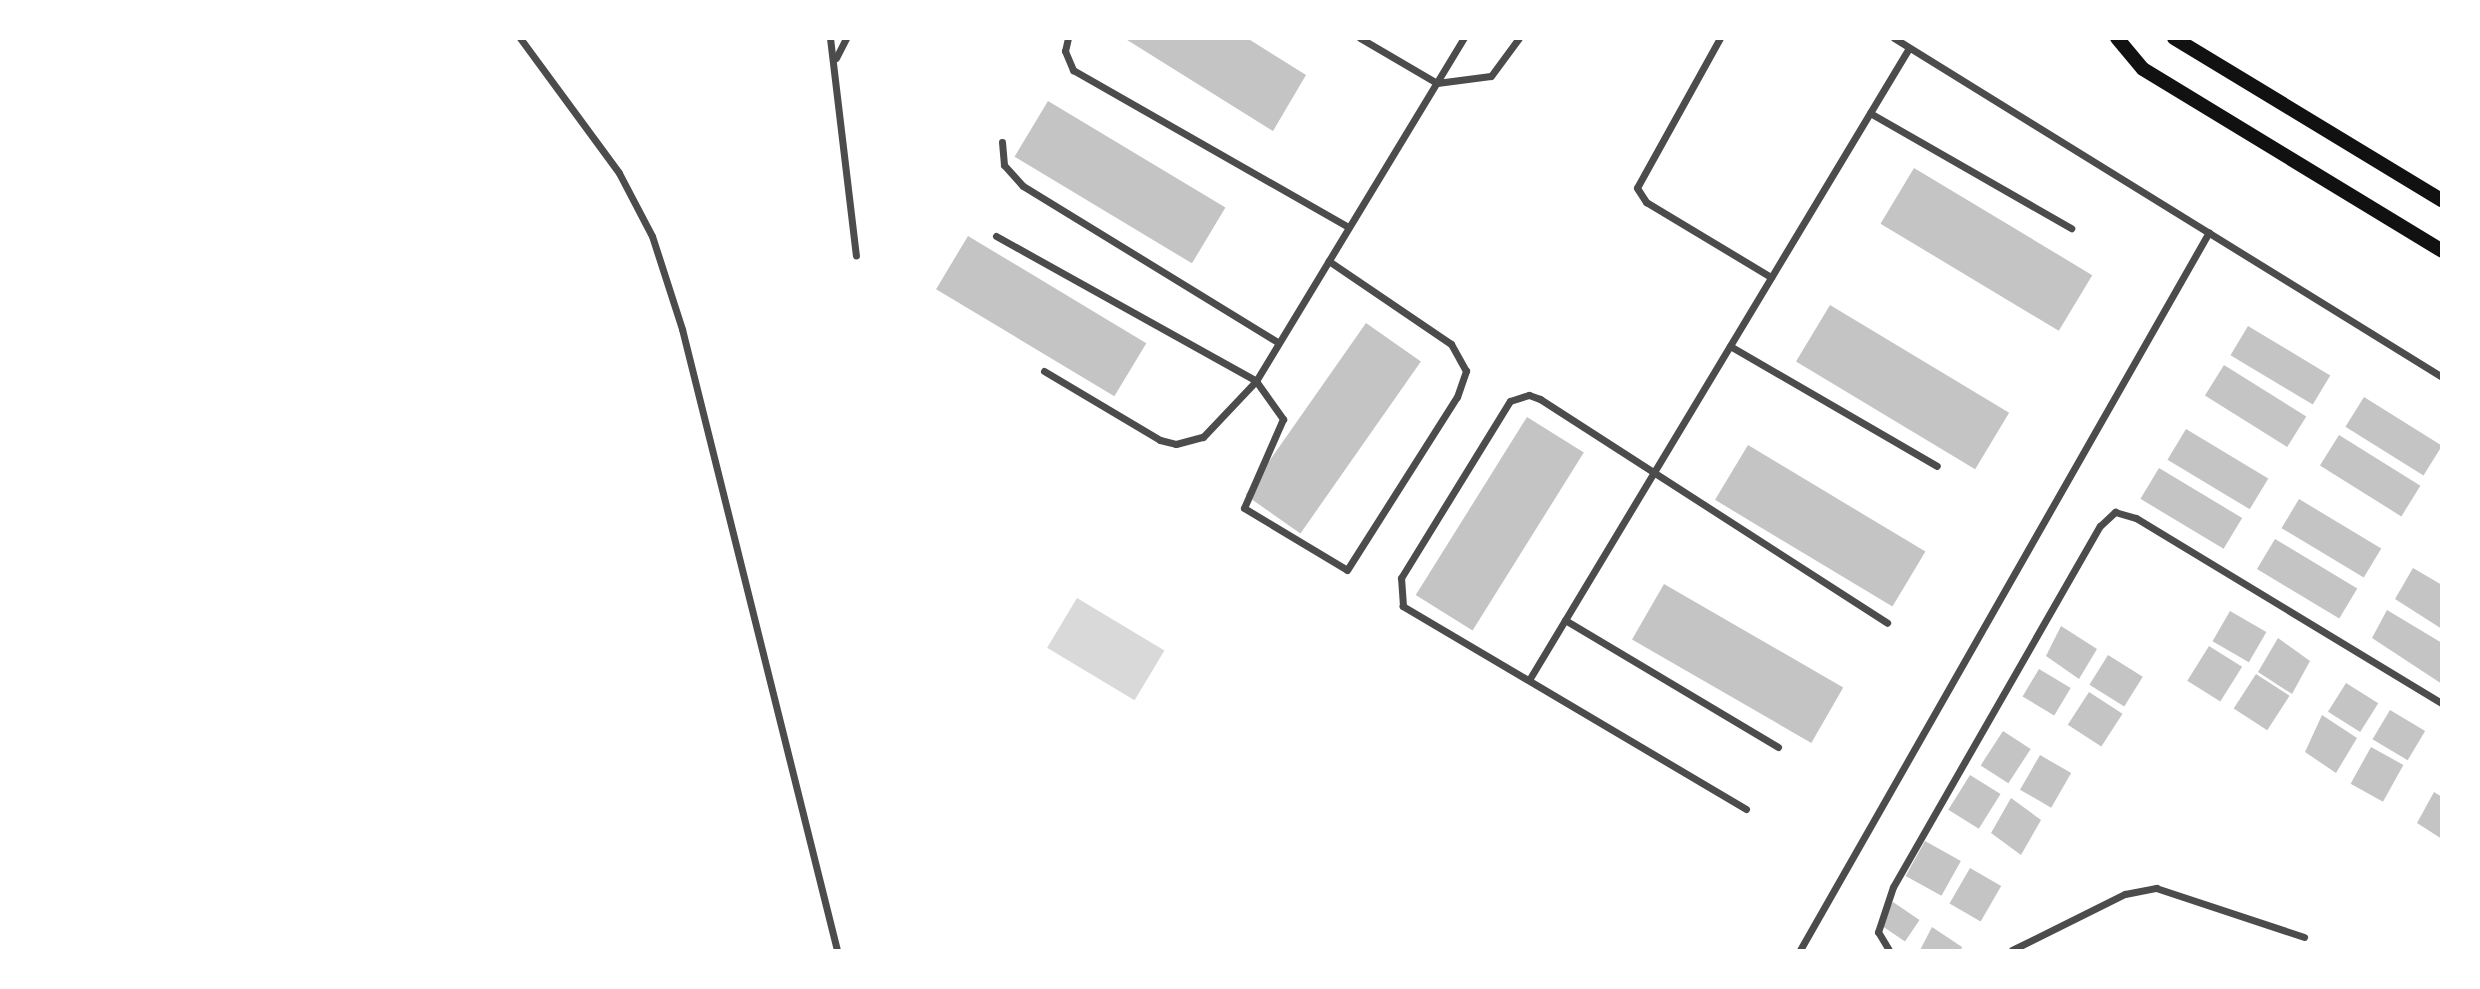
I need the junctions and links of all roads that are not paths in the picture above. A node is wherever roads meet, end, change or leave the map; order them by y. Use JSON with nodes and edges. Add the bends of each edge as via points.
{"nodes":[{"id":1,"x":520,"y":38,"type":"edge"},
{"id":2,"x":830,"y":38,"type":"edge"},
{"id":3,"x":846,"y":38,"type":"edge"},
{"id":4,"x":1069,"y":38,"type":"edge"},
{"id":5,"x":1360,"y":38,"type":"edge"},
{"id":6,"x":1464,"y":38,"type":"edge"},
{"id":7,"x":1519,"y":38,"type":"edge"},
{"id":8,"x":1720,"y":38,"type":"edge"},
{"id":9,"x":1894,"y":38,"type":"edge"},
{"id":10,"x":2117,"y":38,"type":"edge"},
{"id":11,"x":2174,"y":38,"type":"edge"},
{"id":12,"x":1909,"y":48,"type":"junction"},
{"id":13,"x":836,"y":58,"type":"junction"},
{"id":14,"x":1437,"y":83,"type":"junction"},
{"id":15,"x":1870,"y":113,"type":"junction"},
{"id":16,"x":1002,"y":142,"type":"dead end"},
{"id":17,"x":2441,"y":200,"type":"edge"},
{"id":18,"x":1347,"y":226,"type":"junction"},
{"id":19,"x":2071,"y":228,"type":"dead end"},
{"id":20,"x":2209,"y":232,"type":"junction"},
{"id":21,"x":996,"y":236,"type":"dead end"},
{"id":22,"x":2441,"y":251,"type":"edge"},
{"id":23,"x":856,"y":255,"type":"dead end"},
{"id":24,"x":1329,"y":261,"type":"junction"},
{"id":25,"x":1771,"y":277,"type":"junction"},
{"id":26,"x":1278,"y":342,"type":"junction"},
{"id":27,"x":1730,"y":346,"type":"junction"},
{"id":28,"x":1044,"y":371,"type":"dead end"},
{"id":29,"x":2441,"y":377,"type":"edge"},
{"id":30,"x":1256,"y":381,"type":"junction"},
{"id":31,"x":1937,"y":466,"type":"dead end"},
{"id":32,"x":1651,"y":475,"type":"junction"},
{"id":33,"x":1565,"y":620,"type":"junction"},
{"id":34,"x":1887,"y":623,"type":"dead end"},
{"id":35,"x":1529,"y":680,"type":"junction"},
{"id":36,"x":2441,"y":703,"type":"edge"},
{"id":37,"x":1778,"y":747,"type":"dead end"},
{"id":38,"x":1746,"y":809,"type":"dead end"},
{"id":39,"x":2304,"y":937,"type":"dead end"},
{"id":40,"x":837,"y":950,"type":"edge"},
{"id":41,"x":1800,"y":950,"type":"edge"},
{"id":42,"x":1889,"y":950,"type":"edge"},
{"id":43,"x":2012,"y":950,"type":"edge"}],
"edges":[{"from":1,"to":40,"type":"street","via":[[619,173],[652,236],[682,328]]},
{"from":2,"to":13,"type":"street"},
{"from":3,"to":13,"type":"street"},
{"from":4,"to":18,"type":"street","via":[[1065,51],[1073,71]]},
{"from":5,"to":14,"type":"street"},
{"from":6,"to":14,"type":"street"},
{"from":7,"to":14,"type":"street","via":[[1491,76]]},
{"from":8,"to":25,"type":"street","via":[[1637,188],[1646,202]]},
{"from":9,"to":12,"type":"street"},
{"from":10,"to":22,"type":"main road","via":[[2143,69]]},
{"from":11,"to":17,"type":"main road"},
{"from":12,"to":15,"type":"street"},
{"from":12,"to":20,"type":"street"},
{"from":13,"to":23,"type":"street"},
{"from":14,"to":18,"type":"street"},
{"from":15,"to":19,"type":"street"},
{"from":15,"to":25,"type":"street"},
{"from":16,"to":26,"type":"street","via":[[1004,165],[1023,186]]},
{"from":18,"to":24,"type":"street"},
{"from":20,"to":29,"type":"street"},
{"from":20,"to":41,"type":"street"},
{"from":21,"to":30,"type":"street"},
{"from":24,"to":26,"type":"street"},
{"from":24,"to":30,"type":"street","via":[[1451,344],[1466,371],[1457,397],[1347,570],[1244,508],[1283,419]]},
{"from":25,"to":27,"type":"street"},
{"from":26,"to":30,"type":"street"},
{"from":27,"to":31,"type":"street"},
{"from":27,"to":32,"type":"street"},
{"from":28,"to":30,"type":"street","via":[[1176,444],[1203,437]]},
{"from":32,"to":33,"type":"street"},
{"from":32,"to":34,"type":"street"},
{"from":32,"to":35,"type":"street","via":[[1541,399],[1519,396],[1501,414],[1401,578],[1399,597],[1410,612]]},
{"from":33,"to":35,"type":"street"},
{"from":33,"to":37,"type":"street"},
{"from":35,"to":38,"type":"street"},
{"from":36,"to":42,"type":"street","via":[[2136,518],[2115,512],[2100,526],[1880,913],[1878,932]]},
{"from":39,"to":43,"type":"street","via":[[2156,888],[2125,894]]}]}
